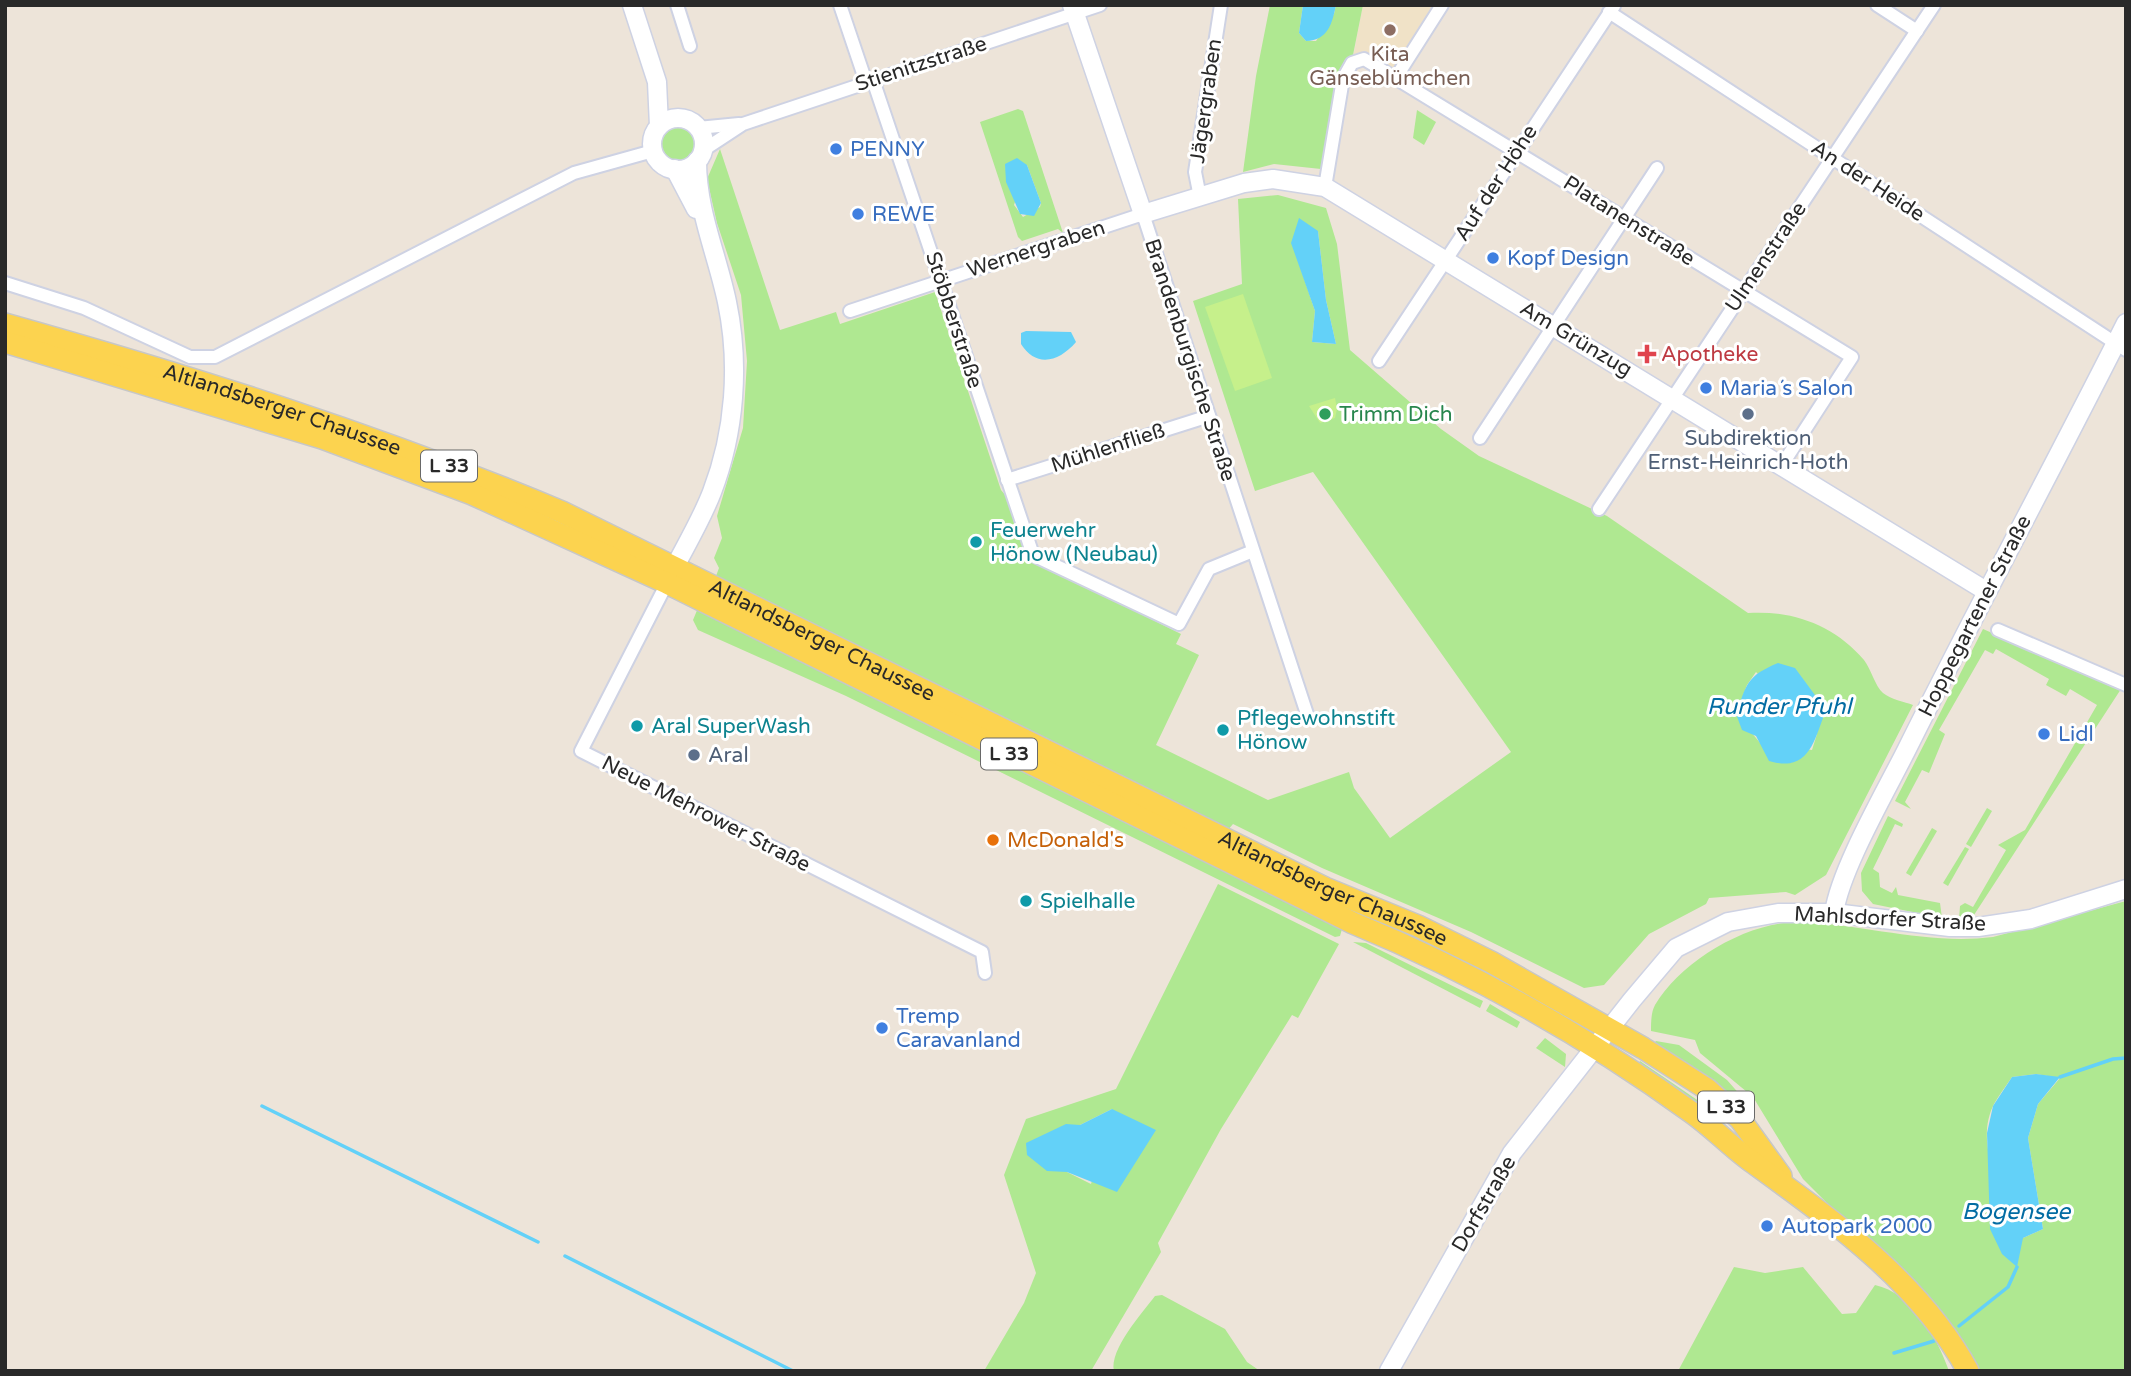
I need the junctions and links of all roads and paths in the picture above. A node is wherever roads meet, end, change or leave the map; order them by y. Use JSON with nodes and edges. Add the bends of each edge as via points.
{"nodes":[{"id":1,"x":632,"y":5,"type":"edge"},
{"id":2,"x":677,"y":5,"type":"edge"},
{"id":3,"x":840,"y":5,"type":"edge"},
{"id":4,"x":1100,"y":5,"type":"edge"},
{"id":5,"x":1222,"y":5,"type":"edge"},
{"id":6,"x":1442,"y":5,"type":"edge"},
{"id":7,"x":1877,"y":5,"type":"edge"},
{"id":8,"x":1934,"y":5,"type":"edge"},
{"id":9,"x":1074,"y":9,"type":"edge"},
{"id":10,"x":1612,"y":9,"type":"edge"},
{"id":11,"x":1917,"y":31,"type":"junction"},
{"id":12,"x":690,"y":46,"type":"dead end"},
{"id":13,"x":870,"y":81,"type":"junction"},
{"id":14,"x":657,"y":82,"type":"junction"},
{"id":15,"x":1401,"y":82,"type":"junction"},
{"id":16,"x":680,"y":118,"type":"junction"},
{"id":17,"x":743,"y":124,"type":"junction"},
{"id":18,"x":659,"y":126,"type":"junction"},
{"id":19,"x":698,"y":128,"type":"junction"},
{"id":20,"x":653,"y":152,"type":"junction"},
{"id":21,"x":1516,"y":152,"type":"junction"},
{"id":22,"x":700,"y":156,"type":"junction"},
{"id":23,"x":1833,"y":158,"type":"junction"},
{"id":24,"x":1657,"y":168,"type":"dead end"},
{"id":25,"x":675,"y":169,"type":"junction"},
{"id":26,"x":1325,"y":187,"type":"junction"},
{"id":27,"x":1200,"y":197,"type":"junction"},
{"id":28,"x":1143,"y":215,"type":"junction"},
{"id":29,"x":1624,"y":218,"type":"junction"},
{"id":30,"x":706,"y":230,"type":"junction"},
{"id":31,"x":1446,"y":260,"type":"junction"},
{"id":32,"x":941,"y":279,"type":"junction"},
{"id":33,"x":5,"y":283,"type":"edge"},
{"id":34,"x":1742,"y":291,"type":"junction"},
{"id":35,"x":850,"y":311,"type":"dead end"},
{"id":36,"x":5,"y":324,"type":"edge"},
{"id":37,"x":2126,"y":324,"type":"edge"},
{"id":38,"x":1554,"y":326,"type":"junction"},
{"id":39,"x":5,"y":342,"type":"edge"},
{"id":40,"x":2121,"y":346,"type":"edge"},
{"id":41,"x":1379,"y":361,"type":"dead end"},
{"id":42,"x":1671,"y":397,"type":"junction"},
{"id":43,"x":1209,"y":416,"type":"junction"},
{"id":44,"x":1480,"y":438,"type":"dead end"},
{"id":45,"x":1782,"y":465,"type":"junction"},
{"id":46,"x":1007,"y":480,"type":"junction"},
{"id":47,"x":1599,"y":509,"type":"dead end"},
{"id":48,"x":1253,"y":551,"type":"junction"},
{"id":49,"x":671,"y":574,"type":"junction"},
{"id":50,"x":1986,"y":591,"type":"junction"},
{"id":51,"x":1998,"y":629,"type":"dead end"},
{"id":52,"x":2125,"y":683,"type":"edge"},
{"id":53,"x":1307,"y":715,"type":"dead end"},
{"id":54,"x":2126,"y":889,"type":"edge"},
{"id":55,"x":1834,"y":913,"type":"junction"},
{"id":56,"x":985,"y":973,"type":"dead end"},
{"id":57,"x":1609,"y":1028,"type":"junction"},
{"id":58,"x":1594,"y":1048,"type":"junction"},
{"id":59,"x":1788,"y":1187,"type":"junction"},
{"id":60,"x":1389,"y":1371,"type":"edge"},
{"id":61,"x":1968,"y":1371,"type":"edge"}],
"edges":[{"from":1,"to":14,"type":"main road"},
{"from":2,"to":12,"type":"street"},
{"from":3,"to":13,"type":"street","name":"Stöbberstraße"},
{"from":4,"to":9,"type":"street","name":"Stienitzstraße"},
{"from":5,"to":27,"type":"street","name":"Jägergraben","via":[[1195,172]]},
{"from":6,"to":15,"type":"street"},
{"from":7,"to":11,"type":"street"},
{"from":8,"to":11,"type":"street","name":"Ulmenstraße"},
{"from":9,"to":13,"type":"street","name":"Stienitzstraße"},
{"from":9,"to":28,"type":"main road","name":"Brandenburgische Straße"},
{"from":10,"to":21,"type":"street","name":"Auf der Höhe"},
{"from":10,"to":23,"type":"street","name":"An der Heide"},
{"from":11,"to":23,"type":"street","name":"Ulmenstraße"},
{"from":13,"to":17,"type":"street","name":"Stienitzstraße"},
{"from":13,"to":32,"type":"street","name":"Stöbberstraße"},
{"from":14,"to":16,"type":"main road"},
{"from":14,"to":18,"type":"main road"},
{"from":15,"to":21,"type":"street","name":"Platanenstraße"},
{"from":15,"to":26,"type":"street","name":"Platanenstraße","via":[[1364,60],[1347,69]]},
{"from":16,"to":18,"type":"main road"},
{"from":16,"to":19,"type":"main road"},
{"from":17,"to":19,"type":"street","name":"Stienitzstraße"},
{"from":17,"to":22,"type":"street","name":"Stienitzstraße"},
{"from":18,"to":20,"type":"main road","via":[[652,138]]},
{"from":19,"to":22,"type":"main road","via":[[704,143]]},
{"from":20,"to":25,"type":"main road","via":[[661,164]]},
{"from":20,"to":33,"type":"street","via":[[574,173],[228,352],[203,359],[85,308]]},
{"from":21,"to":29,"type":"street","name":"Platanenstraße"},
{"from":21,"to":31,"type":"street","name":"Auf der Höhe"},
{"from":22,"to":25,"type":"main road","via":[[690,166]]},
{"from":22,"to":30,"type":"main road","via":[[699,198]]},
{"from":23,"to":34,"type":"street","name":"Ulmenstraße"},
{"from":23,"to":40,"type":"street","name":"An der Heide"},
{"from":24,"to":29,"type":"street"},
{"from":25,"to":30,"type":"main road"},
{"from":26,"to":27,"type":"main road","name":"Am Grünzug","via":[[1273,179]]},
{"from":26,"to":31,"type":"main road","name":"Am Grünzug"},
{"from":27,"to":28,"type":"main road","name":"Am Grünzug"},
{"from":28,"to":32,"type":"street","name":"Wernergraben"},
{"from":28,"to":43,"type":"street","name":"Brandenburgische Straße"},
{"from":29,"to":34,"type":"street","name":"Platanenstraße"},
{"from":29,"to":38,"type":"street"},
{"from":30,"to":49,"type":"main road","via":[[731,324],[735,364],[731,408],[712,493]]},
{"from":31,"to":38,"type":"main road","name":"Am Grünzug"},
{"from":31,"to":41,"type":"street","name":"Auf der Höhe"},
{"from":32,"to":35,"type":"street","name":"Wernergraben"},
{"from":32,"to":46,"type":"street","name":"Stöbberstraße"},
{"from":34,"to":42,"type":"street","name":"Ulmenstraße"},
{"from":34,"to":45,"type":"street","name":"Platanenstraße","via":[[1852,357]]},
{"from":36,"to":49,"type":"main road","name":"Altlandsberger Chaussee","number":"L 33","via":[[171,370],[352,430],[550,506]]},
{"from":37,"to":40,"type":"main road","name":"Hoppegartener Straße"},
{"from":38,"to":42,"type":"main road","name":"Am Grünzug"},
{"from":38,"to":44,"type":"street"},
{"from":39,"to":49,"type":"main road","name":"Altlandsberger Chaussee","number":"L 33","via":[[322,438]]},
{"from":40,"to":50,"type":"main road","name":"Hoppegartener Straße"},
{"from":42,"to":45,"type":"main road","name":"Am Grünzug"},
{"from":42,"to":47,"type":"street","name":"Ulmenstraße"},
{"from":43,"to":46,"type":"street","name":"Mühlenfließ"},
{"from":43,"to":48,"type":"street","name":"Brandenburgische Straße"},
{"from":45,"to":50,"type":"main road","name":"Am Grünzug"},
{"from":46,"to":48,"type":"street","name":"Stöbberstraße","via":[[1033,555],[1171,622],[1178,624],[1184,619],[1209,569]]},
{"from":48,"to":53,"type":"street","name":"Brandenburgische Straße"},
{"from":49,"to":56,"type":"street","name":"Neue Mehrower Straße","via":[[581,751],[982,953]]},
{"from":49,"to":57,"type":"main road","name":"Altlandsberger Chaussee","number":"L 33","via":[[1325,888],[1418,926]]},
{"from":49,"to":58,"type":"main road","name":"Altlandsberger Chaussee","number":"L 33","via":[[1346,920],[1433,956]]},
{"from":50,"to":55,"type":"main road","name":"Hoppegartener Straße","via":[[1879,804],[1839,891]]},
{"from":51,"to":52,"type":"street"},
{"from":54,"to":55,"type":"main road","name":"Mahlsdorfer Straße","via":[[2031,919],[1978,927]]},
{"from":55,"to":57,"type":"main road","name":"Mahlsdorfer Straße","via":[[1778,913],[1728,922],[1696,935],[1676,948]]},
{"from":57,"to":58,"type":"main road","name":"Mahlsdorfer Straße"},
{"from":57,"to":59,"type":"main road","number":"L 33","via":[[1707,1090],[1732,1112]]},
{"from":58,"to":59,"type":"main road","number":"L 33","via":[[1691,1112]]},
{"from":58,"to":60,"type":"main road","name":"Dorfstraße","via":[[1512,1153]]},
{"from":59,"to":61,"type":"main road","number":"L 33","via":[[1910,1290],[1941,1327]]}]}
